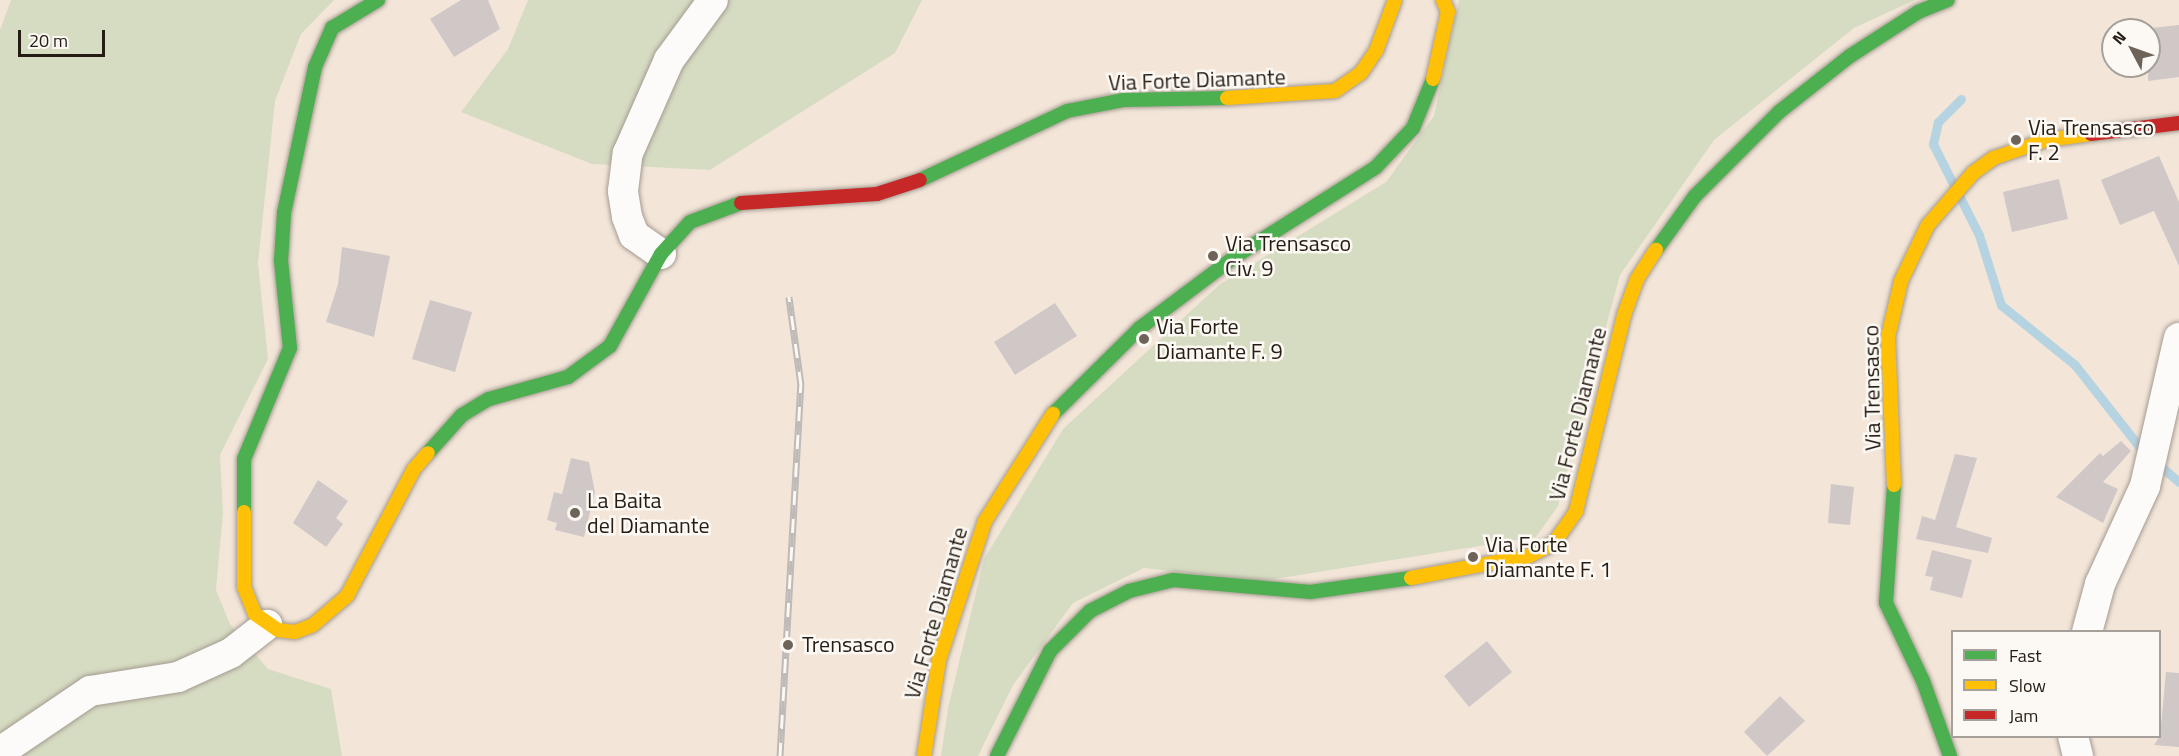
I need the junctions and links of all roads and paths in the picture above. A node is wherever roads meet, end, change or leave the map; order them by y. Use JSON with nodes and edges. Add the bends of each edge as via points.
{"nodes":[{"id":1,"x":378,"y":0,"type":"edge"},
{"id":2,"x":713,"y":0,"type":"edge"},
{"id":3,"x":1395,"y":0,"type":"edge"},
{"id":4,"x":1443,"y":0,"type":"edge"},
{"id":5,"x":1948,"y":0,"type":"edge"},
{"id":6,"x":2179,"y":123,"type":"edge"},
{"id":7,"x":661,"y":254,"type":"junction"},
{"id":8,"x":2179,"y":338,"type":"edge"},
{"id":9,"x":267,"y":625,"type":"junction"},
{"id":10,"x":2088,"y":630,"type":"edge"},
{"id":11,"x":2074,"y":738,"type":"edge"},
{"id":12,"x":0,"y":752,"type":"edge"},
{"id":13,"x":924,"y":756,"type":"edge"},
{"id":14,"x":997,"y":756,"type":"edge"},
{"id":15,"x":1950,"y":756,"type":"edge"},
{"id":16,"x":2078,"y":756,"type":"edge"}],
"edges":[{"from":1,"to":9,"type":"main road","via":[[345,16],[322,45],[285,213],[281,261],[291,325],[290,348],[250,440],[242,483],[244,587],[255,614]]},
{"from":2,"to":7,"type":"street","via":[[669,60],[628,153],[623,191],[627,217],[634,235]]},
{"from":3,"to":7,"type":"main road","name":"Via Forte Diamante","via":[[1376,51],[1360,74],[1335,91],[1311,96],[1123,100],[1067,111],[944,172],[877,194],[767,198],[722,207],[690,222]]},
{"from":4,"to":13,"type":"main road","name":"Via Forte Diamante","via":[[1448,12],[1433,81],[1413,129],[1377,167],[1236,256],[1140,328],[1047,420],[985,521],[962,582],[939,660],[923,740]]},
{"from":5,"to":14,"type":"main road","name":"Via Forte Diamante","via":[[1918,12],[1850,56],[1779,112],[1695,196],[1660,243],[1637,279],[1624,315],[1576,511],[1554,543],[1529,556],[1458,571],[1310,592],[1173,580],[1129,591],[1090,611],[1050,651]]},
{"from":6,"to":15,"type":"main road","name":"Via Trensasco","via":[[2046,140],[1994,158],[1973,173],[1928,225],[1901,281],[1888,337],[1895,466],[1886,603],[1926,688]]},
{"from":7,"to":9,"type":"main road","name":"Via Forte Diamante","via":[[621,333],[597,358],[568,377],[489,399],[439,436],[414,468],[357,581],[335,609],[295,632]]},
{"from":8,"to":10,"type":"street","via":[[2145,486],[2100,584]]},
{"from":9,"to":12,"type":"street","via":[[231,653],[178,677],[90,691]]},
{"from":11,"to":16,"type":"street"}]}
